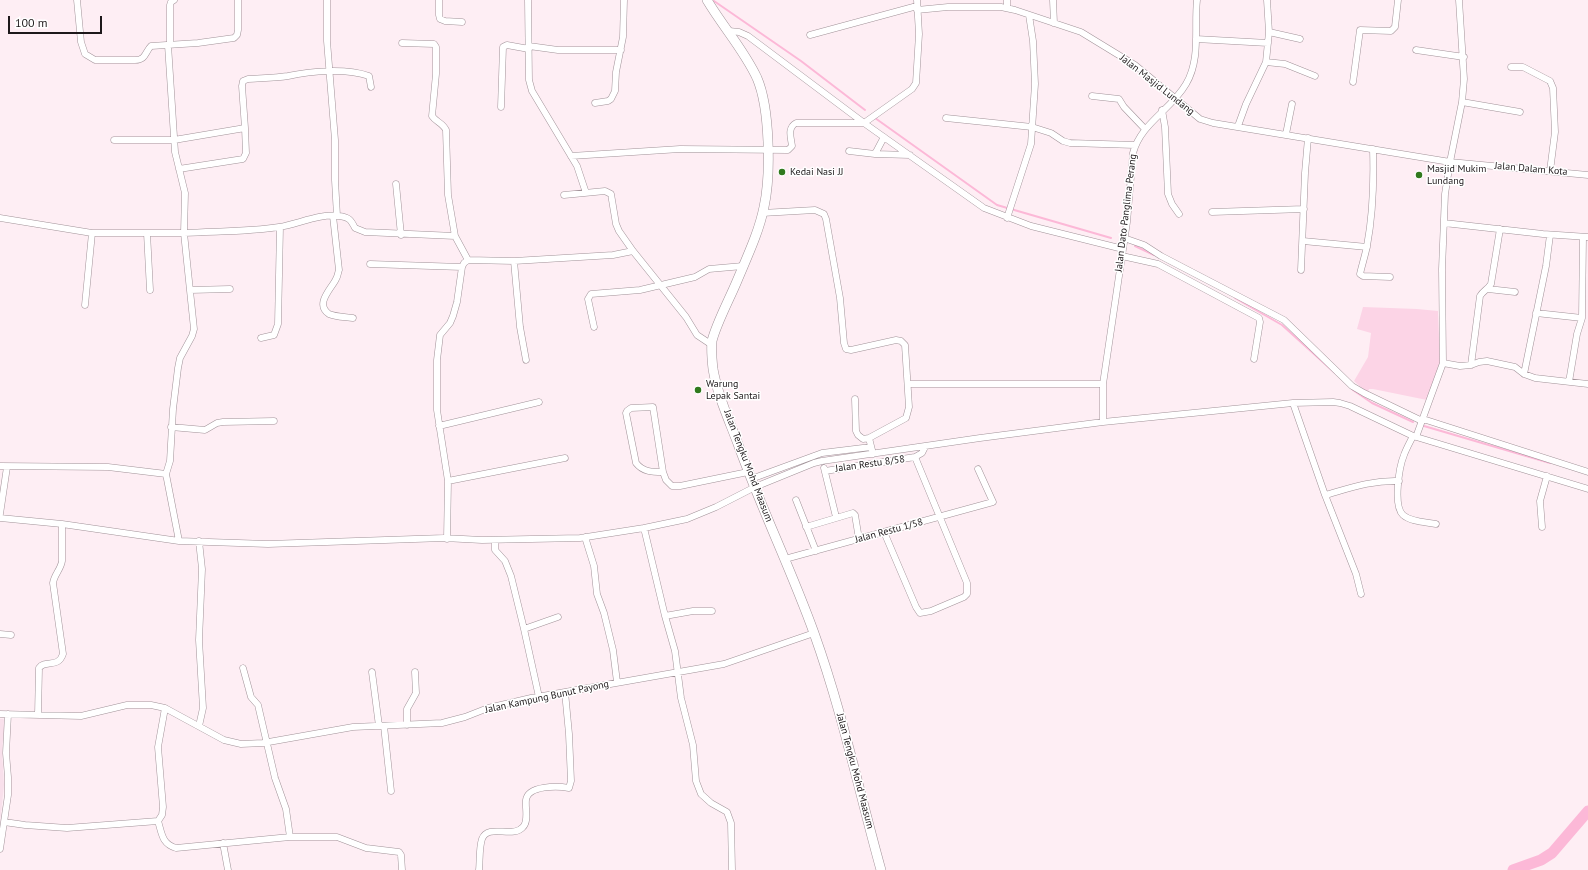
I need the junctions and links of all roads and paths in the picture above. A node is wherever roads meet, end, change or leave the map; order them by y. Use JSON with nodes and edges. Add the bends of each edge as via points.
{"nodes":[{"id":1,"x":77,"y":0,"type":"edge"},
{"id":2,"x":174,"y":0,"type":"edge"},
{"id":3,"x":238,"y":0,"type":"edge"},
{"id":4,"x":327,"y":0,"type":"edge"},
{"id":5,"x":439,"y":0,"type":"edge"},
{"id":6,"x":528,"y":0,"type":"edge"},
{"id":7,"x":624,"y":0,"type":"edge"},
{"id":8,"x":707,"y":0,"type":"edge"},
{"id":9,"x":1006,"y":0,"type":"edge"},
{"id":10,"x":1053,"y":0,"type":"edge"},
{"id":11,"x":1197,"y":0,"type":"edge"},
{"id":12,"x":1267,"y":0,"type":"edge"},
{"id":13,"x":1398,"y":0,"type":"edge"},
{"id":14,"x":1459,"y":0,"type":"edge"},
{"id":15,"x":917,"y":5,"type":"edge"},
{"id":16,"x":1007,"y":8,"type":"junction"},
{"id":17,"x":1029,"y":15,"type":"junction"},
{"id":18,"x":462,"y":22,"type":"dead end"},
{"id":19,"x":1054,"y":23,"type":"junction"},
{"id":20,"x":729,"y":31,"type":"junction"},
{"id":21,"x":1269,"y":32,"type":"junction"},
{"id":22,"x":810,"y":35,"type":"dead end"},
{"id":23,"x":1196,"y":39,"type":"junction"},
{"id":24,"x":1300,"y":39,"type":"dead end"},
{"id":25,"x":402,"y":42,"type":"dead end"},
{"id":26,"x":1268,"y":43,"type":"junction"},
{"id":27,"x":169,"y":45,"type":"junction"},
{"id":28,"x":529,"y":48,"type":"junction"},
{"id":29,"x":621,"y":50,"type":"junction"},
{"id":30,"x":1416,"y":50,"type":"dead end"},
{"id":31,"x":1464,"y":58,"type":"junction"},
{"id":32,"x":1266,"y":62,"type":"junction"},
{"id":33,"x":1511,"y":67,"type":"dead end"},
{"id":34,"x":328,"y":71,"type":"junction"},
{"id":35,"x":1315,"y":76,"type":"dead end"},
{"id":36,"x":1353,"y":82,"type":"dead end"},
{"id":37,"x":371,"y":87,"type":"dead end"},
{"id":38,"x":1092,"y":96,"type":"dead end"},
{"id":39,"x":1175,"y":98,"type":"junction"},
{"id":40,"x":1462,"y":102,"type":"junction"},
{"id":41,"x":595,"y":103,"type":"dead end"},
{"id":42,"x":1292,"y":104,"type":"dead end"},
{"id":43,"x":501,"y":107,"type":"dead end"},
{"id":44,"x":1162,"y":110,"type":"junction"},
{"id":45,"x":1520,"y":112,"type":"dead end"},
{"id":46,"x":946,"y":118,"type":"dead end"},
{"id":47,"x":864,"y":122,"type":"junction"},
{"id":48,"x":1238,"y":126,"type":"junction"},
{"id":49,"x":1032,"y":127,"type":"junction"},
{"id":50,"x":245,"y":128,"type":"junction"},
{"id":51,"x":1145,"y":129,"type":"junction"},
{"id":52,"x":1286,"y":134,"type":"junction"},
{"id":53,"x":884,"y":137,"type":"junction"},
{"id":54,"x":1308,"y":138,"type":"junction"},
{"id":55,"x":114,"y":140,"type":"dead end"},
{"id":56,"x":174,"y":140,"type":"junction"},
{"id":57,"x":1135,"y":145,"type":"junction"},
{"id":58,"x":1373,"y":149,"type":"junction"},
{"id":59,"x":768,"y":151,"type":"junction"},
{"id":60,"x":849,"y":151,"type":"dead end"},
{"id":61,"x":875,"y":154,"type":"junction"},
{"id":62,"x":910,"y":155,"type":"junction"},
{"id":63,"x":571,"y":156,"type":"junction"},
{"id":64,"x":1450,"y":162,"type":"junction"},
{"id":65,"x":180,"y":169,"type":"junction"},
{"id":66,"x":1550,"y":171,"type":"junction"},
{"id":67,"x":1588,"y":175,"type":"edge"},
{"id":68,"x":396,"y":184,"type":"dead end"},
{"id":69,"x":586,"y":193,"type":"junction"},
{"id":70,"x":564,"y":195,"type":"dead end"},
{"id":71,"x":1304,"y":209,"type":"junction"},
{"id":72,"x":1009,"y":212,"type":"junction"},
{"id":73,"x":1212,"y":212,"type":"dead end"},
{"id":74,"x":762,"y":213,"type":"junction"},
{"id":75,"x":1179,"y":214,"type":"dead end"},
{"id":76,"x":335,"y":216,"type":"junction"},
{"id":77,"x":0,"y":218,"type":"edge"},
{"id":78,"x":1444,"y":223,"type":"junction"},
{"id":79,"x":280,"y":227,"type":"junction"},
{"id":80,"x":1500,"y":229,"type":"junction"},
{"id":81,"x":92,"y":233,"type":"junction"},
{"id":82,"x":147,"y":233,"type":"junction"},
{"id":83,"x":184,"y":233,"type":"junction"},
{"id":84,"x":1550,"y":234,"type":"junction"},
{"id":85,"x":401,"y":235,"type":"junction"},
{"id":86,"x":455,"y":236,"type":"junction"},
{"id":87,"x":1586,"y":237,"type":"edge"},
{"id":88,"x":1124,"y":238,"type":"junction"},
{"id":89,"x":1303,"y":242,"type":"junction"},
{"id":90,"x":1367,"y":247,"type":"junction"},
{"id":91,"x":633,"y":251,"type":"junction"},
{"id":92,"x":1122,"y":252,"type":"junction"},
{"id":93,"x":468,"y":260,"type":"junction"},
{"id":94,"x":514,"y":261,"type":"junction"},
{"id":95,"x":370,"y":264,"type":"dead end"},
{"id":96,"x":743,"y":266,"type":"junction"},
{"id":97,"x":462,"y":267,"type":"junction"},
{"id":98,"x":1301,"y":270,"type":"dead end"},
{"id":99,"x":1390,"y":277,"type":"dead end"},
{"id":100,"x":660,"y":285,"type":"junction"},
{"id":101,"x":230,"y":289,"type":"dead end"},
{"id":102,"x":1488,"y":289,"type":"junction"},
{"id":103,"x":150,"y":290,"type":"dead end"},
{"id":104,"x":190,"y":290,"type":"junction"},
{"id":105,"x":1515,"y":292,"type":"dead end"},
{"id":106,"x":85,"y":305,"type":"dead end"},
{"id":107,"x":1536,"y":314,"type":"junction"},
{"id":108,"x":1584,"y":315,"type":"edge"},
{"id":109,"x":354,"y":318,"type":"dead end"},
{"id":110,"x":594,"y":327,"type":"dead end"},
{"id":111,"x":261,"y":338,"type":"dead end"},
{"id":112,"x":712,"y":345,"type":"junction"},
{"id":113,"x":1254,"y":359,"type":"dead end"},
{"id":114,"x":526,"y":360,"type":"dead end"},
{"id":115,"x":1443,"y":363,"type":"junction"},
{"id":116,"x":1471,"y":365,"type":"junction"},
{"id":117,"x":1524,"y":374,"type":"junction"},
{"id":118,"x":1569,"y":382,"type":"junction"},
{"id":119,"x":908,"y":384,"type":"junction"},
{"id":120,"x":1103,"y":384,"type":"junction"},
{"id":121,"x":1588,"y":384,"type":"edge"},
{"id":122,"x":855,"y":399,"type":"dead end"},
{"id":123,"x":539,"y":402,"type":"dead end"},
{"id":124,"x":1293,"y":403,"type":"junction"},
{"id":125,"x":1422,"y":420,"type":"junction"},
{"id":126,"x":274,"y":421,"type":"dead end"},
{"id":127,"x":1103,"y":422,"type":"junction"},
{"id":128,"x":439,"y":426,"type":"junction"},
{"id":129,"x":171,"y":427,"type":"junction"},
{"id":130,"x":1415,"y":436,"type":"junction"},
{"id":131,"x":869,"y":438,"type":"junction"},
{"id":132,"x":870,"y":447,"type":"junction"},
{"id":133,"x":925,"y":447,"type":"junction"},
{"id":134,"x":873,"y":454,"type":"junction"},
{"id":135,"x":915,"y":457,"type":"junction"},
{"id":136,"x":565,"y":458,"type":"dead end"},
{"id":137,"x":822,"y":461,"type":"junction"},
{"id":138,"x":3,"y":466,"type":"edge"},
{"id":139,"x":978,"y":469,"type":"dead end"},
{"id":140,"x":825,"y":470,"type":"junction"},
{"id":141,"x":663,"y":472,"type":"junction"},
{"id":142,"x":1588,"y":472,"type":"edge"},
{"id":143,"x":166,"y":474,"type":"junction"},
{"id":144,"x":1547,"y":476,"type":"junction"},
{"id":145,"x":751,"y":480,"type":"junction"},
{"id":146,"x":448,"y":481,"type":"junction"},
{"id":147,"x":1399,"y":481,"type":"junction"},
{"id":148,"x":1588,"y":489,"type":"edge"},
{"id":149,"x":1325,"y":495,"type":"junction"},
{"id":150,"x":796,"y":500,"type":"dead end"},
{"id":151,"x":0,"y":514,"type":"edge"},
{"id":152,"x":836,"y":517,"type":"junction"},
{"id":153,"x":941,"y":517,"type":"junction"},
{"id":154,"x":0,"y":518,"type":"edge"},
{"id":155,"x":62,"y":524,"type":"junction"},
{"id":156,"x":1436,"y":524,"type":"dead end"},
{"id":157,"x":806,"y":527,"type":"junction"},
{"id":158,"x":1542,"y":527,"type":"dead end"},
{"id":159,"x":644,"y":528,"type":"junction"},
{"id":160,"x":884,"y":532,"type":"junction"},
{"id":161,"x":585,"y":537,"type":"junction"},
{"id":162,"x":447,"y":538,"type":"junction"},
{"id":163,"x":859,"y":539,"type":"junction"},
{"id":164,"x":495,"y":540,"type":"junction"},
{"id":165,"x":180,"y":541,"type":"junction"},
{"id":166,"x":199,"y":542,"type":"junction"},
{"id":167,"x":816,"y":551,"type":"junction"},
{"id":168,"x":785,"y":560,"type":"junction"},
{"id":169,"x":1361,"y":594,"type":"dead end"},
{"id":170,"x":712,"y":611,"type":"dead end"},
{"id":171,"x":665,"y":616,"type":"junction"},
{"id":172,"x":558,"y":617,"type":"dead end"},
{"id":173,"x":524,"y":629,"type":"junction"},
{"id":174,"x":0,"y":634,"type":"edge"},
{"id":175,"x":814,"y":634,"type":"junction"},
{"id":176,"x":11,"y":635,"type":"dead end"},
{"id":177,"x":244,"y":668,"type":"dead end"},
{"id":178,"x":372,"y":672,"type":"dead end"},
{"id":179,"x":415,"y":672,"type":"dead end"},
{"id":180,"x":678,"y":672,"type":"junction"},
{"id":181,"x":617,"y":682,"type":"junction"},
{"id":182,"x":565,"y":692,"type":"junction"},
{"id":183,"x":539,"y":697,"type":"junction"},
{"id":184,"x":165,"y":708,"type":"junction"},
{"id":185,"x":0,"y":714,"type":"edge"},
{"id":186,"x":8,"y":714,"type":"junction"},
{"id":187,"x":38,"y":715,"type":"junction"},
{"id":188,"x":408,"y":725,"type":"junction"},
{"id":189,"x":199,"y":726,"type":"junction"},
{"id":190,"x":382,"y":726,"type":"junction"},
{"id":191,"x":266,"y":742,"type":"junction"},
{"id":192,"x":392,"y":791,"type":"dead end"},
{"id":193,"x":158,"y":821,"type":"junction"},
{"id":194,"x":2,"y":826,"type":"edge"},
{"id":195,"x":290,"y":837,"type":"junction"},
{"id":196,"x":223,"y":843,"type":"junction"},
{"id":197,"x":0,"y":849,"type":"edge"},
{"id":198,"x":228,"y":870,"type":"edge"},
{"id":199,"x":402,"y":870,"type":"edge"},
{"id":200,"x":479,"y":870,"type":"edge"},
{"id":201,"x":732,"y":870,"type":"edge"},
{"id":202,"x":881,"y":870,"type":"edge"}],
"edges":[{"from":1,"to":27,"type":"street","via":[[82,49],[90,58],[141,60],[152,46]]},
{"from":2,"to":27,"type":"street","via":[[170,5]]},
{"from":3,"to":27,"type":"street","via":[[238,35],[234,38]]},
{"from":4,"to":34,"type":"street"},
{"from":5,"to":18,"type":"street","via":[[440,19]]},
{"from":6,"to":28,"type":"street"},
{"from":7,"to":29,"type":"street"},
{"from":8,"to":20,"type":"main road","name":"Jalan Tengku Mohd Maasum"},
{"from":9,"to":16,"type":"street"},
{"from":10,"to":19,"type":"street"},
{"from":11,"to":23,"type":"street","name":"Jalan Dato Panglima Perang"},
{"from":12,"to":21,"type":"street"},
{"from":13,"to":36,"type":"street","via":[[1395,27],[1391,31],[1360,30]]},
{"from":14,"to":31,"type":"street"},
{"from":15,"to":16,"type":"street","name":"Jalan Masjid Lundang"},
{"from":15,"to":22,"type":"street","name":"Jalan Masjid Lundang"},
{"from":15,"to":47,"type":"street","via":[[919,34],[916,83],[912,89]]},
{"from":16,"to":17,"type":"street","name":"Jalan Masjid Lundang"},
{"from":17,"to":19,"type":"street","name":"Jalan Masjid Lundang"},
{"from":17,"to":49,"type":"street","via":[[1035,84]]},
{"from":19,"to":39,"type":"street","name":"Jalan Masjid Lundang","via":[[1081,32],[1135,65]]},
{"from":20,"to":47,"type":"street","via":[[748,36]]},
{"from":20,"to":59,"type":"main road","name":"Jalan Tengku Mohd Maasum","via":[[748,61],[761,89],[766,112]]},
{"from":21,"to":24,"type":"street"},
{"from":21,"to":26,"type":"street"},
{"from":23,"to":26,"type":"street"},
{"from":23,"to":39,"type":"street","name":"Jalan Dato Panglima Perang","via":[[1191,74]]},
{"from":25,"to":86,"type":"street","via":[[436,46],[432,116],[445,126],[446,130],[448,195]]},
{"from":26,"to":32,"type":"street"},
{"from":27,"to":56,"type":"street"},
{"from":28,"to":29,"type":"street"},
{"from":28,"to":43,"type":"street","via":[[507,45],[503,47]]},
{"from":28,"to":63,"type":"street","via":[[529,80],[532,91]]},
{"from":29,"to":41,"type":"street","via":[[614,96],[608,101]]},
{"from":30,"to":31,"type":"street"},
{"from":31,"to":40,"type":"street"},
{"from":32,"to":35,"type":"street","via":[[1285,64]]},
{"from":32,"to":48,"type":"street"},
{"from":33,"to":66,"type":"street","via":[[1523,67],[1550,81],[1553,88],[1555,132]]},
{"from":34,"to":37,"type":"street","via":[[369,76]]},
{"from":34,"to":50,"type":"street","via":[[245,80],[242,86]]},
{"from":34,"to":76,"type":"street","via":[[335,140]]},
{"from":38,"to":51,"type":"street","via":[[1119,99]]},
{"from":39,"to":44,"type":"street","name":"Jalan Dato Panglima Perang"},
{"from":39,"to":48,"type":"street","name":"Jalan Masjid Lundang","via":[[1200,119]]},
{"from":40,"to":45,"type":"street"},
{"from":40,"to":64,"type":"street"},
{"from":42,"to":52,"type":"street"},
{"from":44,"to":51,"type":"street","name":"Jalan Dato Panglima Perang"},
{"from":44,"to":75,"type":"street","via":[[1168,194]]},
{"from":46,"to":49,"type":"street"},
{"from":47,"to":53,"type":"street"},
{"from":47,"to":59,"type":"street","via":[[796,123],[790,129],[790,149]]},
{"from":48,"to":52,"type":"street","name":"Jalan Masjid Lundang"},
{"from":49,"to":57,"type":"street","via":[[1070,143]]},
{"from":49,"to":72,"type":"street","via":[[1031,144]]},
{"from":50,"to":56,"type":"street"},
{"from":50,"to":65,"type":"street","via":[[246,153],[243,159]]},
{"from":51,"to":57,"type":"street","name":"Jalan Dato Panglima Perang"},
{"from":52,"to":54,"type":"street","name":"Jalan Masjid Lundang"},
{"from":53,"to":61,"type":"street"},
{"from":53,"to":62,"type":"street"},
{"from":54,"to":58,"type":"street","name":"Jalan Masjid Lundang"},
{"from":54,"to":71,"type":"street"},
{"from":55,"to":56,"type":"street"},
{"from":56,"to":65,"type":"street"},
{"from":57,"to":88,"type":"street","name":"Jalan Dato Panglima Perang"},
{"from":58,"to":64,"type":"street","name":"Jalan Masjid Lundang"},
{"from":58,"to":90,"type":"street","via":[[1374,181]]},
{"from":59,"to":63,"type":"street","via":[[680,148]]},
{"from":59,"to":74,"type":"main road","name":"Jalan Tengku Mohd Maasum"},
{"from":60,"to":61,"type":"street"},
{"from":61,"to":62,"type":"street"},
{"from":62,"to":72,"type":"street","via":[[984,208]]},
{"from":63,"to":69,"type":"street"},
{"from":64,"to":66,"type":"street","name":"Jalan Dalam Kota"},
{"from":64,"to":78,"type":"street"},
{"from":65,"to":83,"type":"street","via":[[185,193]]},
{"from":66,"to":67,"type":"street","name":"Jalan Dalam Kota"},
{"from":68,"to":85,"type":"street"},
{"from":69,"to":70,"type":"street"},
{"from":69,"to":91,"type":"street","via":[[605,191],[611,194],[616,224]]},
{"from":71,"to":73,"type":"street"},
{"from":71,"to":89,"type":"street"},
{"from":72,"to":92,"type":"street","via":[[1031,226]]},
{"from":74,"to":96,"type":"main road","name":"Jalan Tengku Mohd Maasum"},
{"from":74,"to":119,"type":"street","via":[[815,210],[824,214],[840,298],[846,349],[896,340],[901,342],[904,345]]},
{"from":76,"to":79,"type":"street"},
{"from":76,"to":85,"type":"street","via":[[347,217],[359,231]]},
{"from":76,"to":109,"type":"street","via":[[339,270],[323,303],[325,310],[330,314]]},
{"from":77,"to":81,"type":"street"},
{"from":78,"to":80,"type":"street"},
{"from":78,"to":115,"type":"street"},
{"from":79,"to":83,"type":"street"},
{"from":79,"to":111,"type":"street","via":[[278,324],[274,335]]},
{"from":80,"to":84,"type":"street"},
{"from":80,"to":102,"type":"street"},
{"from":81,"to":82,"type":"street"},
{"from":81,"to":106,"type":"street"},
{"from":82,"to":83,"type":"street"},
{"from":82,"to":103,"type":"street"},
{"from":83,"to":104,"type":"street"},
{"from":84,"to":87,"type":"street"},
{"from":84,"to":107,"type":"street"},
{"from":85,"to":86,"type":"street"},
{"from":86,"to":93,"type":"street"},
{"from":87,"to":108,"type":"street"},
{"from":88,"to":92,"type":"street","name":"Jalan Dato Panglima Perang"},
{"from":88,"to":125,"type":"street","via":[[1144,245],[1284,320],[1352,386]]},
{"from":89,"to":90,"type":"street"},
{"from":89,"to":98,"type":"street"},
{"from":90,"to":99,"type":"street","via":[[1361,275]]},
{"from":91,"to":94,"type":"street","via":[[613,255]]},
{"from":91,"to":100,"type":"street"},
{"from":92,"to":113,"type":"street","via":[[1158,264],[1259,318]]},
{"from":92,"to":120,"type":"street","name":"Jalan Dato Panglima Perang"},
{"from":93,"to":94,"type":"street"},
{"from":93,"to":97,"type":"street"},
{"from":94,"to":114,"type":"street"},
{"from":95,"to":97,"type":"street"},
{"from":96,"to":100,"type":"street","via":[[709,269],[695,277]]},
{"from":96,"to":112,"type":"main road","name":"Jalan Tengku Mohd Maasum"},
{"from":97,"to":128,"type":"street","via":[[453,316],[440,335],[437,366]]},
{"from":100,"to":110,"type":"street","via":[[640,290],[591,294],[588,299]]},
{"from":100,"to":112,"type":"street","via":[[686,317],[697,336]]},
{"from":101,"to":104,"type":"street"},
{"from":102,"to":105,"type":"street"},
{"from":102,"to":116,"type":"street","via":[[1480,296]]},
{"from":104,"to":129,"type":"street","via":[[194,329],[180,358]]},
{"from":107,"to":108,"type":"street"},
{"from":107,"to":117,"type":"street"},
{"from":108,"to":118,"type":"street","via":[[1577,334]]},
{"from":112,"to":145,"type":"main road","name":"Jalan Tengku Mohd Maasum","via":[[713,372]]},
{"from":115,"to":116,"type":"street"},
{"from":115,"to":125,"type":"street"},
{"from":116,"to":117,"type":"street","via":[[1487,361],[1514,367]]},
{"from":117,"to":118,"type":"street","via":[[1535,378]]},
{"from":118,"to":121,"type":"street"},
{"from":119,"to":120,"type":"street"},
{"from":119,"to":131,"type":"street","via":[[909,411],[906,418]]},
{"from":120,"to":127,"type":"street","name":"Jalan Dato Panglima Perang"},
{"from":122,"to":131,"type":"street","via":[[856,431],[863,440]]},
{"from":123,"to":128,"type":"street"},
{"from":124,"to":127,"type":"street"},
{"from":124,"to":130,"type":"street","via":[[1340,403]]},
{"from":124,"to":149,"type":"street"},
{"from":125,"to":130,"type":"street"},
{"from":125,"to":142,"type":"street"},
{"from":126,"to":129,"type":"street","via":[[224,422],[205,430]]},
{"from":127,"to":133,"type":"street"},
{"from":128,"to":146,"type":"street"},
{"from":129,"to":143,"type":"street","via":[[170,461]]},
{"from":130,"to":144,"type":"street"},
{"from":130,"to":147,"type":"street","via":[[1400,467]]},
{"from":131,"to":132,"type":"street"},
{"from":132,"to":134,"type":"street"},
{"from":132,"to":145,"type":"street","via":[[822,452]]},
{"from":133,"to":134,"type":"street"},
{"from":133,"to":135,"type":"street","via":[[922,453]]},
{"from":134,"to":137,"type":"street"},
{"from":135,"to":140,"type":"street","name":"Jalan Restu 8/58"},
{"from":135,"to":153,"type":"street"},
{"from":136,"to":146,"type":"street"},
{"from":137,"to":140,"type":"street"},
{"from":137,"to":145,"type":"street"},
{"from":138,"to":143,"type":"street","via":[[108,467]]},
{"from":138,"to":151,"type":"street"},
{"from":139,"to":153,"type":"street","name":"Jalan Restu 1/58","via":[[993,502]]},
{"from":140,"to":152,"type":"street"},
{"from":141,"to":141,"type":"street","via":[[650,472],[640,468],[636,463],[626,413],[631,408],[653,407]]},
{"from":141,"to":145,"type":"street","via":[[672,486]]},
{"from":143,"to":165,"type":"street"},
{"from":144,"to":148,"type":"street"},
{"from":144,"to":158,"type":"street","via":[[1540,502]]},
{"from":145,"to":159,"type":"street","via":[[716,507],[687,519]]},
{"from":145,"to":168,"type":"main road","name":"Jalan Tengku Mohd Maasum"},
{"from":146,"to":162,"type":"street"},
{"from":147,"to":149,"type":"street","via":[[1364,483]]},
{"from":147,"to":156,"type":"street","via":[[1398,502],[1402,514]]},
{"from":149,"to":169,"type":"street","via":[[1356,574]]},
{"from":150,"to":157,"type":"street"},
{"from":152,"to":157,"type":"street"},
{"from":152,"to":163,"type":"street","via":[[853,513]]},
{"from":153,"to":160,"type":"street","name":"Jalan Restu 1/58"},
{"from":153,"to":160,"type":"street","via":[[967,583],[967,594],[931,611],[920,613],[916,607]]},
{"from":154,"to":155,"type":"street"},
{"from":155,"to":165,"type":"street"},
{"from":155,"to":187,"type":"street","via":[[62,561],[53,583],[63,654],[57,662],[39,668]]},
{"from":157,"to":167,"type":"street"},
{"from":159,"to":161,"type":"street"},
{"from":159,"to":171,"type":"street"},
{"from":160,"to":163,"type":"street","name":"Jalan Restu 1/58"},
{"from":161,"to":164,"type":"street"},
{"from":161,"to":181,"type":"street","via":[[594,566],[597,594],[613,650]]},
{"from":162,"to":164,"type":"street"},
{"from":162,"to":166,"type":"street","via":[[268,544]]},
{"from":163,"to":167,"type":"street","name":"Jalan Restu 1/58"},
{"from":164,"to":173,"type":"street","via":[[496,550],[503,558],[511,576]]},
{"from":165,"to":166,"type":"street"},
{"from":166,"to":189,"type":"street","via":[[202,569],[199,640],[203,708]]},
{"from":167,"to":168,"type":"street","name":"Jalan Restu 1/58"},
{"from":168,"to":175,"type":"main road","name":"Jalan Tengku Mohd Maasum"},
{"from":170,"to":171,"type":"street","via":[[693,611]]},
{"from":171,"to":180,"type":"street"},
{"from":172,"to":173,"type":"street"},
{"from":173,"to":183,"type":"street"},
{"from":174,"to":176,"type":"street"},
{"from":175,"to":180,"type":"street","name":"Jalan Kampung Bunut Payong","via":[[724,664]]},
{"from":175,"to":202,"type":"main road","name":"Jalan Tengku Mohd Maasum","via":[[841,718]]},
{"from":177,"to":191,"type":"street","via":[[251,697],[258,705]]},
{"from":178,"to":190,"type":"street"},
{"from":179,"to":188,"type":"street","via":[[416,693],[407,709]]},
{"from":180,"to":181,"type":"street","name":"Jalan Kampung Bunut Payong"},
{"from":180,"to":201,"type":"street","via":[[681,698],[694,745],[696,781],[701,794],[727,812],[731,823]]},
{"from":181,"to":182,"type":"street","name":"Jalan Kampung Bunut Payong"},
{"from":182,"to":183,"type":"street","name":"Jalan Kampung Bunut Payong"},
{"from":182,"to":200,"type":"street","via":[[571,781],[569,788],[537,789],[530,793],[526,799],[526,821],[519,831],[495,831],[485,835],[482,840]]},
{"from":183,"to":188,"type":"street","name":"Jalan Kampung Bunut Payong","via":[[488,708],[452,721]]},
{"from":184,"to":187,"type":"street","name":"Jalan Kampung Bunut Payong","via":[[127,705],[81,716]]},
{"from":184,"to":189,"type":"street","name":"Jalan Kampung Bunut Payong"},
{"from":184,"to":193,"type":"street","via":[[158,747],[163,807]]},
{"from":185,"to":186,"type":"street","name":"Jalan Kampung Bunut Payong"},
{"from":186,"to":187,"type":"street","name":"Jalan Kampung Bunut Payong"},
{"from":186,"to":194,"type":"street","via":[[8,795]]},
{"from":188,"to":190,"type":"street","name":"Jalan Kampung Bunut Payong"},
{"from":189,"to":191,"type":"street","name":"Jalan Kampung Bunut Payong","via":[[232,743]]},
{"from":190,"to":191,"type":"street","name":"Jalan Kampung Bunut Payong","via":[[352,727]]},
{"from":190,"to":192,"type":"street"},
{"from":191,"to":195,"type":"street","via":[[286,809]]},
{"from":193,"to":194,"type":"street","via":[[66,828]]},
{"from":193,"to":196,"type":"street","via":[[165,842],[170,846],[176,848]]},
{"from":194,"to":197,"type":"street"},
{"from":195,"to":196,"type":"street"},
{"from":195,"to":199,"type":"street","via":[[337,837],[366,848],[398,852],[401,855]]},
{"from":196,"to":198,"type":"street"}]}
